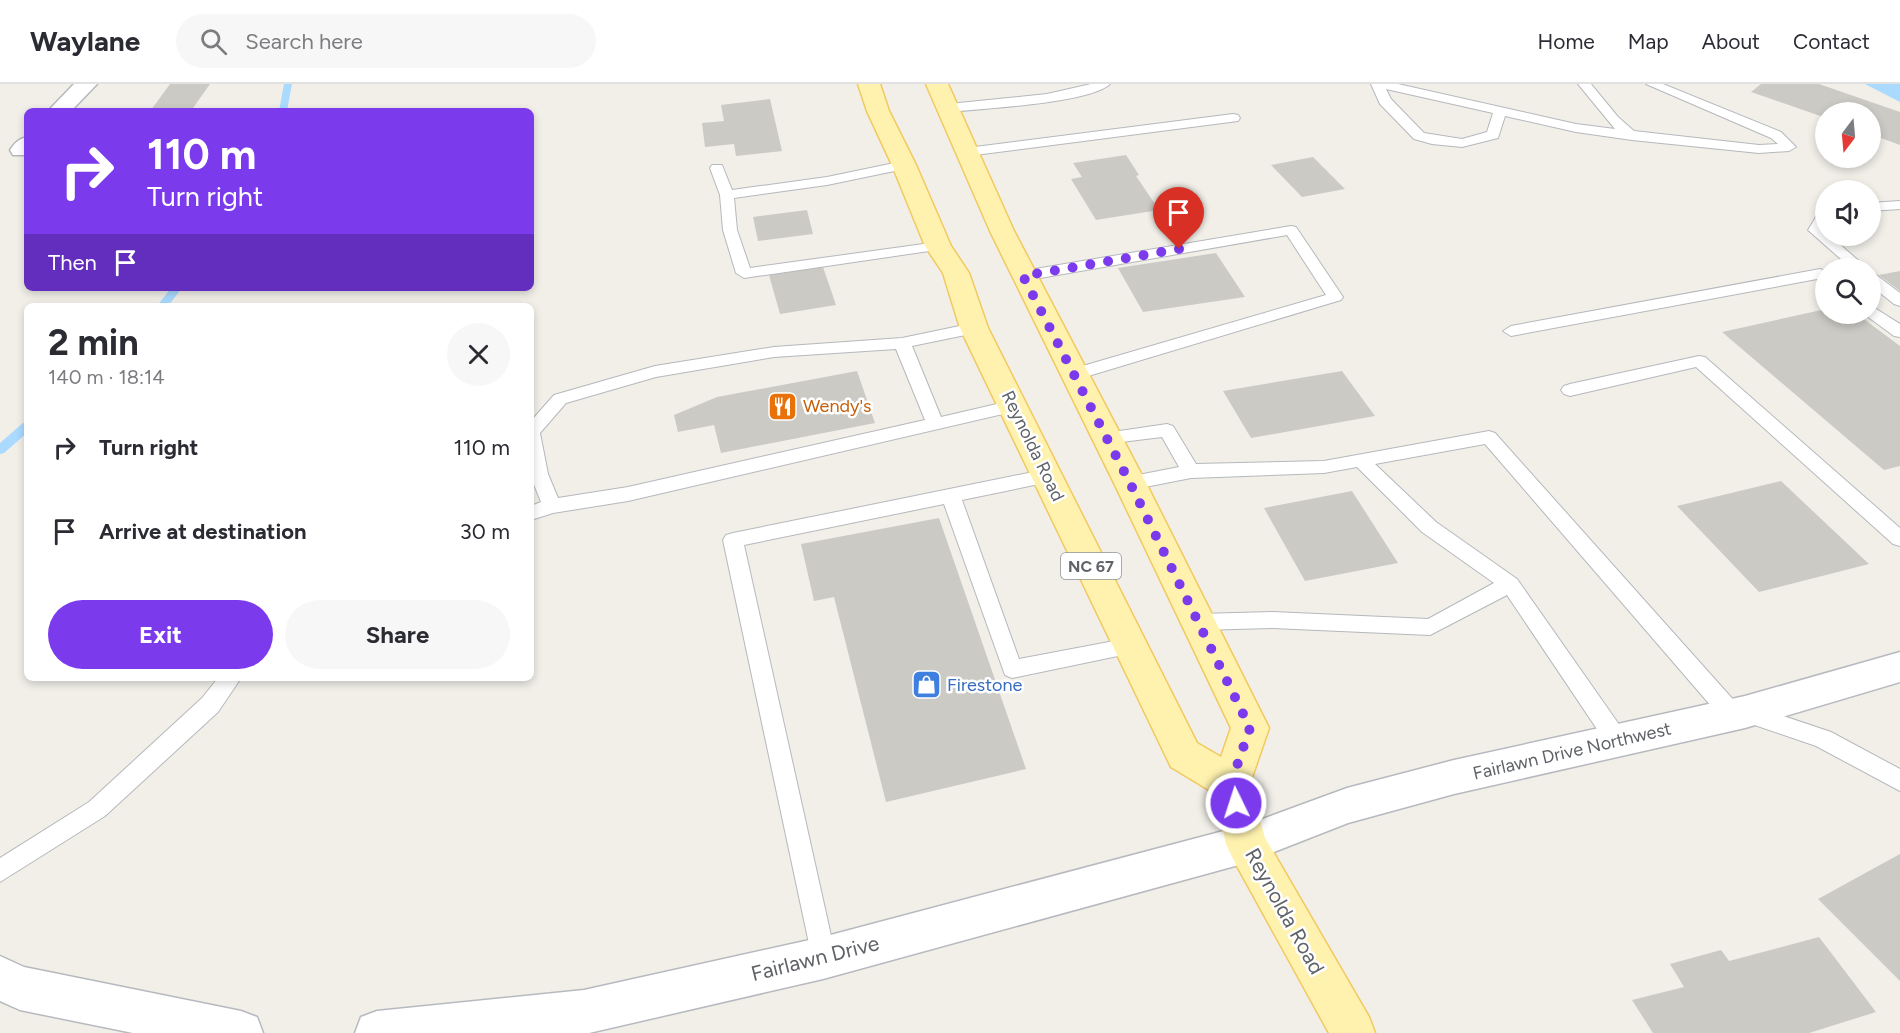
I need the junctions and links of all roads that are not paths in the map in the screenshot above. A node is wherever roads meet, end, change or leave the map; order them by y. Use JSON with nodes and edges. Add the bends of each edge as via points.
{"nodes":[{"id":1,"x":86,"y":84,"type":"edge"},
{"id":2,"x":869,"y":84,"type":"edge"},
{"id":3,"x":937,"y":84,"type":"edge"},
{"id":4,"x":1104,"y":84,"type":"edge"},
{"id":5,"x":1379,"y":84,"type":"edge"},
{"id":6,"x":1584,"y":84,"type":"edge"},
{"id":7,"x":1652,"y":84,"type":"edge"},
{"id":8,"x":62,"y":108,"type":"edge"},
{"id":9,"x":949,"y":108,"type":"junction"},
{"id":10,"x":1500,"y":112,"type":"junction"},
{"id":11,"x":1233,"y":118,"type":"dead end"},
{"id":12,"x":1632,"y":136,"type":"junction"},
{"id":13,"x":967,"y":152,"type":"junction"},
{"id":14,"x":904,"y":165,"type":"junction"},
{"id":15,"x":717,"y":168,"type":"dead end"},
{"id":16,"x":727,"y":195,"type":"junction"},
{"id":17,"x":1900,"y":205,"type":"edge"},
{"id":18,"x":1881,"y":206,"type":"edge"},
{"id":19,"x":938,"y":246,"type":"junction"},
{"id":20,"x":1834,"y":246,"type":"edge"},
{"id":21,"x":1848,"y":258,"type":"edge"},
{"id":22,"x":1815,"y":275,"type":"edge"},
{"id":23,"x":1023,"y":276,"type":"junction"},
{"id":24,"x":1881,"y":286,"type":"edge"},
{"id":25,"x":1900,"y":300,"type":"edge"},
{"id":26,"x":1881,"y":318,"type":"edge"},
{"id":27,"x":974,"y":328,"type":"junction"},
{"id":28,"x":1511,"y":331,"type":"dead end"},
{"id":29,"x":1900,"y":332,"type":"edge"},
{"id":30,"x":902,"y":343,"type":"junction"},
{"id":31,"x":1075,"y":374,"type":"junction"},
{"id":32,"x":1570,"y":390,"type":"dead end"},
{"id":33,"x":1014,"y":406,"type":"junction"},
{"id":34,"x":935,"y":424,"type":"junction"},
{"id":35,"x":534,"y":429,"type":"edge"},
{"id":36,"x":1105,"y":438,"type":"junction"},
{"id":37,"x":534,"y":448,"type":"edge"},
{"id":38,"x":1360,"y":460,"type":"junction"},
{"id":39,"x":1191,"y":471,"type":"junction"},
{"id":40,"x":1048,"y":476,"type":"junction"},
{"id":41,"x":1130,"y":483,"type":"junction"},
{"id":42,"x":951,"y":496,"type":"junction"},
{"id":43,"x":552,"y":506,"type":"junction"},
{"id":44,"x":534,"y":512,"type":"edge"},
{"id":45,"x":1900,"y":539,"type":"edge"},
{"id":46,"x":1510,"y":584,"type":"junction"},
{"id":47,"x":1199,"y":622,"type":"junction"},
{"id":48,"x":1130,"y":646,"type":"junction"},
{"id":49,"x":1900,"y":667,"type":"edge"},
{"id":50,"x":228,"y":681,"type":"edge"},
{"id":51,"x":1739,"y":713,"type":"junction"},
{"id":52,"x":1617,"y":740,"type":"junction"},
{"id":53,"x":1900,"y":781,"type":"edge"},
{"id":54,"x":1231,"y":783,"type":"junction"},
{"id":55,"x":1246,"y":844,"type":"junction"},
{"id":56,"x":0,"y":871,"type":"edge"},
{"id":57,"x":823,"y":958,"type":"junction"},
{"id":58,"x":0,"y":978,"type":"edge"},
{"id":59,"x":241,"y":1033,"type":"edge"},
{"id":60,"x":395,"y":1033,"type":"edge"},
{"id":61,"x":1353,"y":1033,"type":"edge"}],
"edges":[{"from":1,"to":8,"type":"main road"},
{"from":2,"to":14,"type":"main road","name":"Reynolda Road","number":"NC 67"},
{"from":3,"to":9,"type":"main road"},
{"from":4,"to":9,"type":"lane","via":[[1054,96]]},
{"from":5,"to":10,"type":"lane"},
{"from":5,"to":10,"type":"lane","via":[[1385,101],[1419,136],[1432,140],[1462,143],[1493,135]]},
{"from":6,"to":12,"type":"lane","via":[[1613,120]]},
{"from":7,"to":12,"type":"lane","via":[[1776,135],[1789,147],[1760,149]]},
{"from":9,"to":13,"type":"main road"},
{"from":10,"to":12,"type":"lane"},
{"from":11,"to":13,"type":"lane"},
{"from":13,"to":23,"type":"main road"},
{"from":14,"to":16,"type":"lane","via":[[827,182]]},
{"from":14,"to":19,"type":"main road","name":"Reynolda Road","number":"NC 67"},
{"from":15,"to":16,"type":"lane"},
{"from":16,"to":19,"type":"lane","via":[[730,230],[744,273]]},
{"from":17,"to":18,"type":"lane"},
{"from":19,"to":27,"type":"main road","name":"Reynolda Road","number":"NC 67","via":[[956,273]]},
{"from":20,"to":21,"type":"lane"},
{"from":22,"to":28,"type":"lane"},
{"from":23,"to":31,"type":"main road"},
{"from":23,"to":31,"type":"lane","via":[[1291,230],[1335,297]]},
{"from":24,"to":25,"type":"lane"},
{"from":26,"to":29,"type":"lane"},
{"from":27,"to":30,"type":"lane"},
{"from":27,"to":33,"type":"main road","name":"Reynolda Road","number":"NC 67"},
{"from":30,"to":34,"type":"lane"},
{"from":30,"to":35,"type":"lane","via":[[774,352],[656,372],[560,399]]},
{"from":31,"to":36,"type":"main road"},
{"from":32,"to":45,"type":"lane","via":[[1699,361]]},
{"from":33,"to":34,"type":"lane"},
{"from":33,"to":40,"type":"main road","name":"Reynolda Road","number":"NC 67"},
{"from":34,"to":43,"type":"lane","via":[[628,494]]},
{"from":36,"to":39,"type":"lane","via":[[1167,430]]},
{"from":36,"to":41,"type":"main road"},
{"from":37,"to":43,"type":"lane"},
{"from":38,"to":39,"type":"lane","via":[[1324,467]]},
{"from":38,"to":46,"type":"lane","via":[[1429,526]]},
{"from":38,"to":51,"type":"lane","via":[[1489,437]]},
{"from":39,"to":41,"type":"lane"},
{"from":40,"to":42,"type":"lane"},
{"from":40,"to":48,"type":"main road","name":"Reynolda Road","number":"NC 67"},
{"from":41,"to":47,"type":"main road"},
{"from":42,"to":48,"type":"lane","via":[[1012,669]]},
{"from":42,"to":57,"type":"lane","via":[[733,540]]},
{"from":43,"to":44,"type":"lane"},
{"from":46,"to":47,"type":"lane","via":[[1430,627],[1273,620]]},
{"from":46,"to":52,"type":"lane"},
{"from":47,"to":54,"type":"main road","via":[[1250,728]]},
{"from":48,"to":54,"type":"main road","name":"Reynolda Road","number":"NC 67","via":[[1184,755]]},
{"from":49,"to":51,"type":"main road","name":"Fairlawn Drive Northwest"},
{"from":50,"to":56,"type":"lane","via":[[210,705],[97,809]]},
{"from":51,"to":52,"type":"main road","name":"Fairlawn Drive Northwest"},
{"from":51,"to":53,"type":"lane","via":[[1823,739]]},
{"from":52,"to":55,"type":"main road","name":"Fairlawn Drive Northwest","via":[[1454,777],[1347,807]]},
{"from":54,"to":55,"type":"main road","name":"Reynolda Road"},
{"from":55,"to":57,"type":"main road","name":"Fairlawn Drive"},
{"from":55,"to":61,"type":"main road","name":"Reynolda Road"},
{"from":57,"to":60,"type":"main road","name":"Fairlawn Drive","via":[[584,1012]]},
{"from":58,"to":59,"type":"main road","via":[[20,988]]}]}
